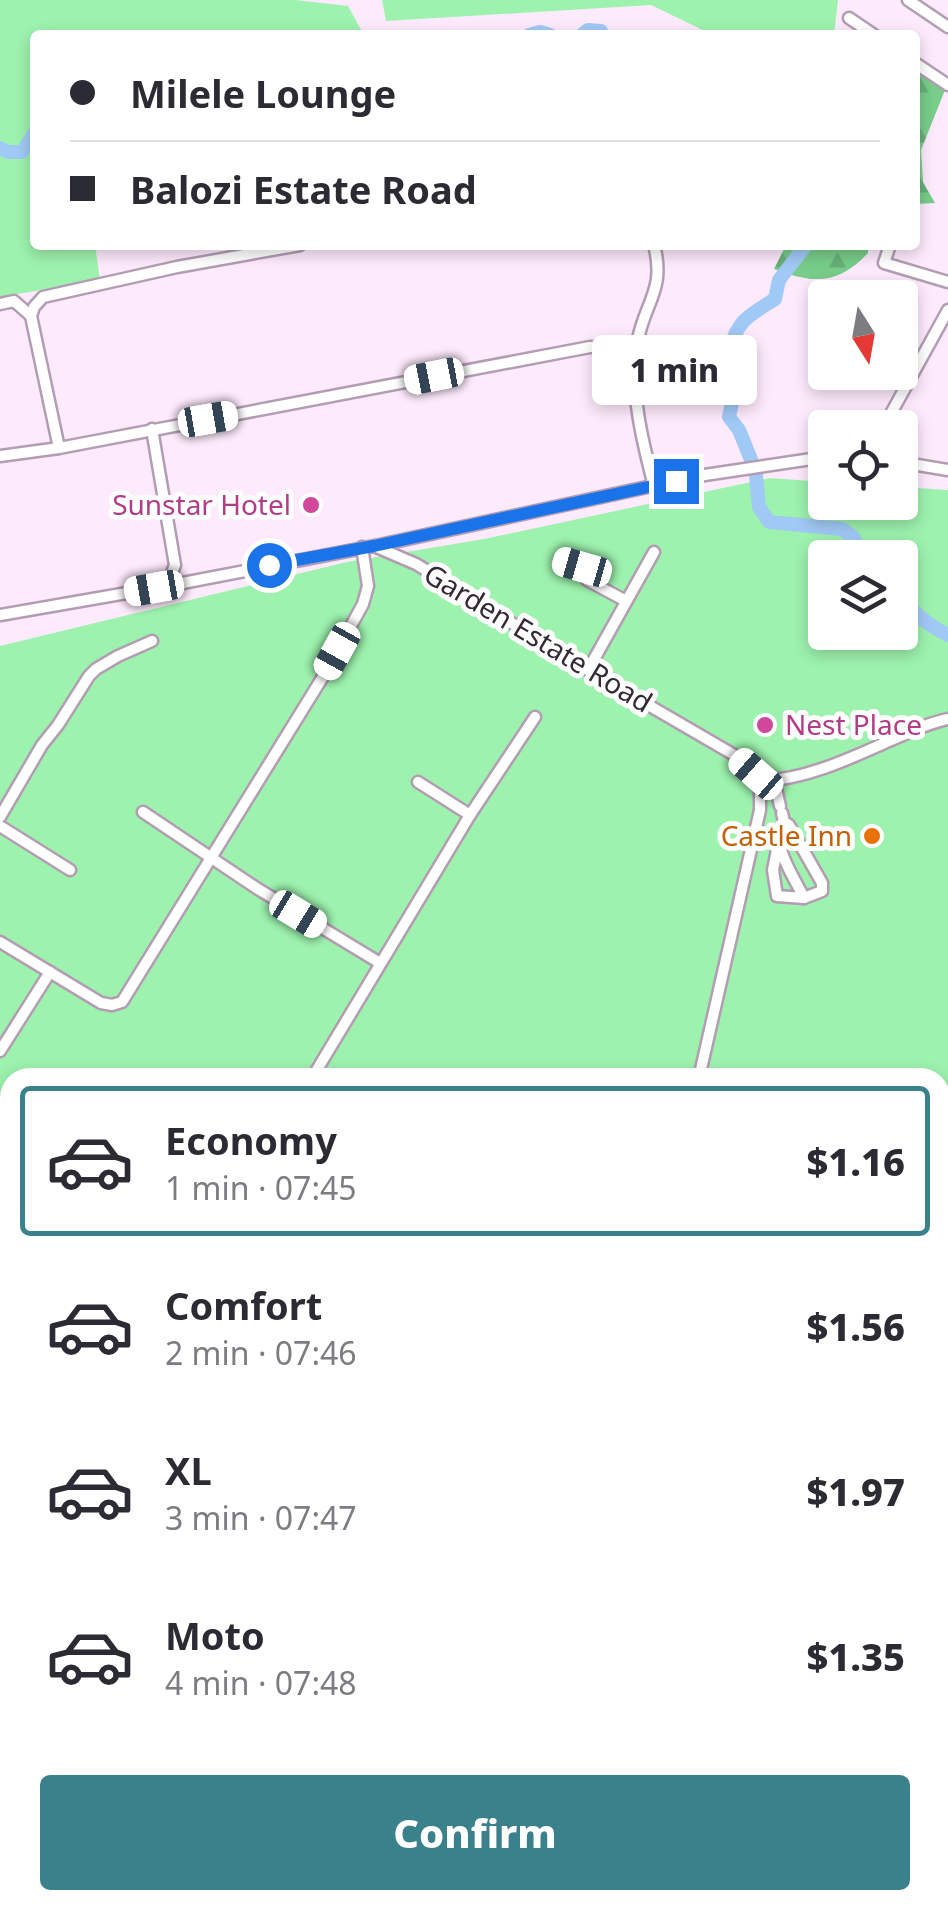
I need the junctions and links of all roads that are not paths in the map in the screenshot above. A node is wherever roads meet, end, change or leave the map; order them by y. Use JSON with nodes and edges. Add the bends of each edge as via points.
{"nodes":[{"id":1,"x":908,"y":0,"type":"edge"},
{"id":2,"x":850,"y":18,"type":"dead end"},
{"id":3,"x":948,"y":26,"type":"edge"},
{"id":4,"x":867,"y":30,"type":"edge"},
{"id":5,"x":920,"y":66,"type":"edge"},
{"id":6,"x":948,"y":85,"type":"edge"},
{"id":7,"x":273,"y":250,"type":"edge"},
{"id":8,"x":655,"y":250,"type":"edge"},
{"id":9,"x":888,"y":250,"type":"edge"},
{"id":10,"x":948,"y":282,"type":"edge"},
{"id":11,"x":0,"y":304,"type":"edge"},
{"id":12,"x":948,"y":310,"type":"edge"},
{"id":13,"x":32,"y":316,"type":"junction"},
{"id":14,"x":636,"y":348,"type":"junction"},
{"id":15,"x":894,"y":410,"type":"edge"},
{"id":16,"x":152,"y":430,"type":"junction"},
{"id":17,"x":58,"y":448,"type":"junction"},
{"id":18,"x":0,"y":456,"type":"edge"},
{"id":19,"x":808,"y":460,"type":"edge"},
{"id":20,"x":918,"y":465,"type":"edge"},
{"id":21,"x":948,"y":470,"type":"edge"},
{"id":22,"x":654,"y":486,"type":"junction"},
{"id":23,"x":417,"y":536,"type":"junction"},
{"id":24,"x":368,"y":547,"type":"junction"},
{"id":25,"x":654,"y":552,"type":"dead end"},
{"id":26,"x":560,"y":560,"type":"dead end"},
{"id":27,"x":174,"y":564,"type":"junction"},
{"id":28,"x":416,"y":564,"type":"junction"},
{"id":29,"x":194,"y":581,"type":"junction"},
{"id":30,"x":167,"y":586,"type":"junction"},
{"id":31,"x":626,"y":602,"type":"junction"},
{"id":32,"x":0,"y":615,"type":"edge"},
{"id":33,"x":152,"y":641,"type":"dead end"},
{"id":34,"x":588,"y":670,"type":"junction"},
{"id":35,"x":535,"y":717,"type":"dead end"},
{"id":36,"x":948,"y":720,"type":"edge"},
{"id":37,"x":760,"y":780,"type":"junction"},
{"id":38,"x":774,"y":780,"type":"junction"},
{"id":39,"x":418,"y":782,"type":"dead end"},
{"id":40,"x":143,"y":812,"type":"dead end"},
{"id":41,"x":782,"y":814,"type":"junction"},
{"id":42,"x":470,"y":815,"type":"junction"},
{"id":43,"x":0,"y":817,"type":"edge"},
{"id":44,"x":0,"y":826,"type":"edge"},
{"id":45,"x":778,"y":844,"type":"junction"},
{"id":46,"x":211,"y":858,"type":"junction"},
{"id":47,"x":70,"y":870,"type":"dead end"},
{"id":48,"x":804,"y":898,"type":"junction"},
{"id":49,"x":0,"y":942,"type":"edge"},
{"id":50,"x":380,"y":963,"type":"junction"},
{"id":51,"x":50,"y":972,"type":"junction"},
{"id":52,"x":0,"y":1051,"type":"edge"},
{"id":53,"x":318,"y":1068,"type":"edge"},
{"id":54,"x":701,"y":1068,"type":"edge"}],
"edges":[{"from":1,"to":3,"type":"street"},
{"from":2,"to":4,"type":"street"},
{"from":5,"to":6,"type":"street"},
{"from":7,"to":13,"type":"street","via":[[43,296]]},
{"from":8,"to":14,"type":"street","via":[[659,280]]},
{"from":9,"to":10,"type":"street","via":[[884,262]]},
{"from":11,"to":13,"type":"street","via":[[14,301]]},
{"from":12,"to":15,"type":"street"},
{"from":13,"to":17,"type":"street"},
{"from":14,"to":16,"type":"street","via":[[575,350]]},
{"from":14,"to":22,"type":"street","via":[[638,417]]},
{"from":16,"to":17,"type":"street"},
{"from":16,"to":27,"type":"street"},
{"from":17,"to":18,"type":"street"},
{"from":19,"to":22,"type":"street"},
{"from":20,"to":21,"type":"street"},
{"from":22,"to":23,"type":"street"},
{"from":23,"to":24,"type":"street"},
{"from":23,"to":28,"type":"street","via":[[410,544]]},
{"from":24,"to":28,"type":"street","name":"Garden Estate Road"},
{"from":24,"to":29,"type":"street"},
{"from":24,"to":46,"type":"street","via":[[363,604]]},
{"from":25,"to":31,"type":"street"},
{"from":26,"to":31,"type":"street","via":[[582,567],[587,580]]},
{"from":27,"to":29,"type":"street"},
{"from":27,"to":30,"type":"street"},
{"from":28,"to":34,"type":"street","name":"Garden Estate Road"},
{"from":29,"to":30,"type":"street"},
{"from":30,"to":32,"type":"street"},
{"from":31,"to":34,"type":"street"},
{"from":33,"to":43,"type":"street","via":[[89,676]]},
{"from":34,"to":37,"type":"street","name":"Garden Estate Road","via":[[736,756]]},
{"from":35,"to":42,"type":"street"},
{"from":36,"to":38,"type":"street"},
{"from":37,"to":38,"type":"street"},
{"from":37,"to":54,"type":"street","via":[[757,828]]},
{"from":38,"to":41,"type":"street"},
{"from":39,"to":42,"type":"street"},
{"from":40,"to":46,"type":"street"},
{"from":41,"to":45,"type":"street"},
{"from":41,"to":48,"type":"street","via":[[822,884],[822,891]]},
{"from":42,"to":50,"type":"street"},
{"from":44,"to":47,"type":"street"},
{"from":45,"to":48,"type":"street"},
{"from":45,"to":48,"type":"street","via":[[777,896]]},
{"from":46,"to":50,"type":"street"},
{"from":46,"to":51,"type":"street","via":[[122,1002],[106,1005]]},
{"from":49,"to":51,"type":"street"},
{"from":50,"to":53,"type":"street"},
{"from":51,"to":52,"type":"street"}]}
